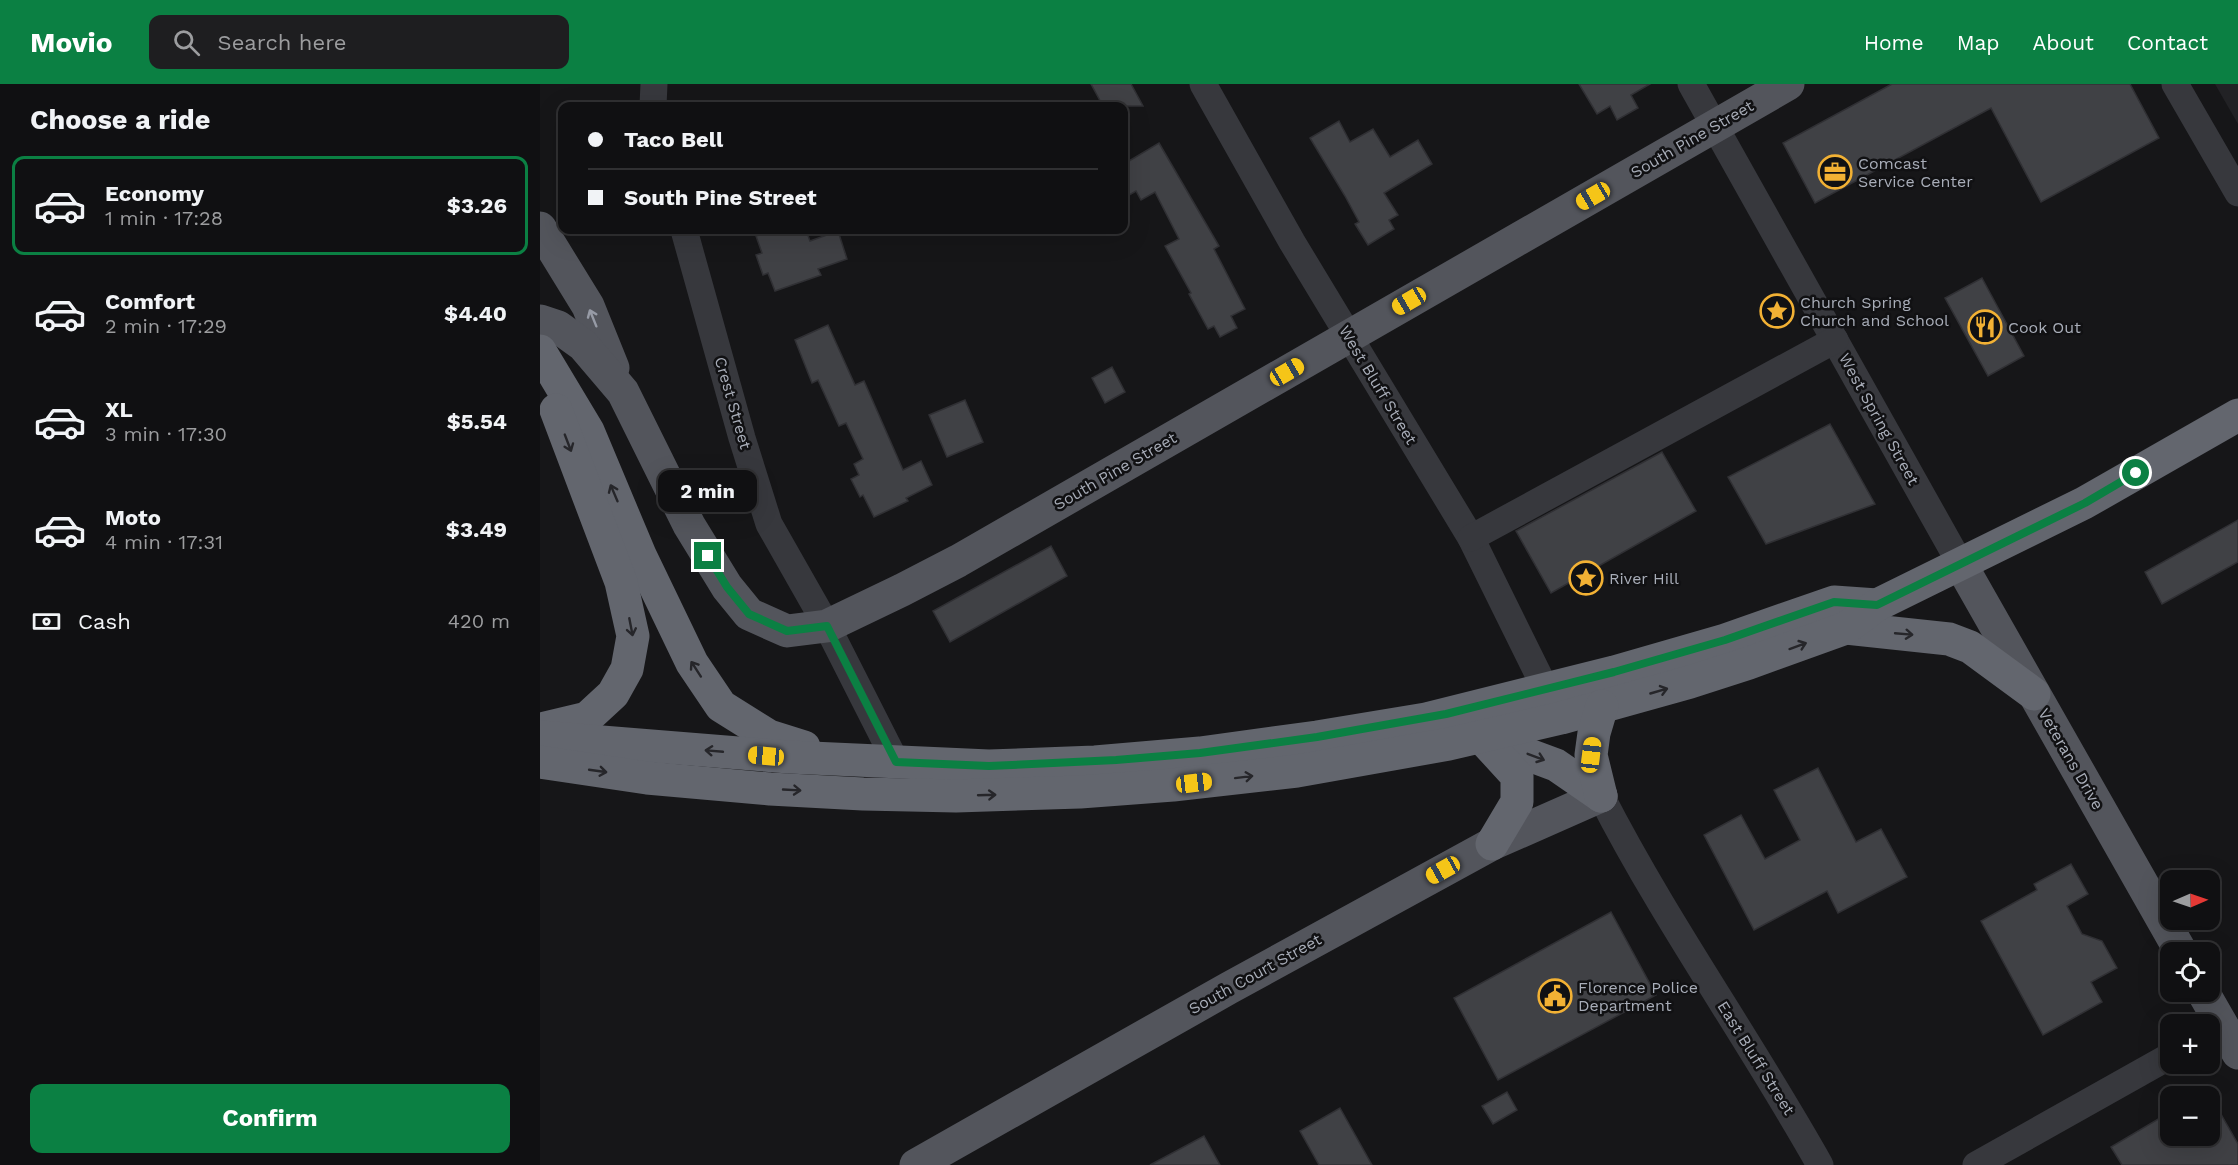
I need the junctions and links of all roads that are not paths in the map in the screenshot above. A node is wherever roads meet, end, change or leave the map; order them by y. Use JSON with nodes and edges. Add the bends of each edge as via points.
{"nodes":[{"id":1,"x":654,"y":84,"type":"edge"},
{"id":2,"x":1203,"y":84,"type":"edge"},
{"id":3,"x":1691,"y":84,"type":"edge"},
{"id":4,"x":1788,"y":84,"type":"edge"},
{"id":5,"x":2175,"y":84,"type":"edge"},
{"id":6,"x":653,"y":102,"type":"edge"},
{"id":7,"x":1715,"y":126,"type":"junction"},
{"id":8,"x":2238,"y":193,"type":"edge"},
{"id":9,"x":540,"y":228,"type":"edge"},
{"id":10,"x":685,"y":234,"type":"edge"},
{"id":11,"x":540,"y":321,"type":"edge"},
{"id":12,"x":1348,"y":336,"type":"junction"},
{"id":13,"x":1835,"y":340,"type":"junction"},
{"id":14,"x":540,"y":351,"type":"edge"},
{"id":15,"x":540,"y":369,"type":"edge"},
{"id":16,"x":623,"y":392,"type":"junction"},
{"id":17,"x":2238,"y":415,"type":"edge"},
{"id":18,"x":1471,"y":538,"type":"junction"},
{"id":19,"x":1961,"y":565,"type":"junction"},
{"id":20,"x":1877,"y":605,"type":"junction"},
{"id":21,"x":827,"y":626,"type":"junction"},
{"id":22,"x":1846,"y":628,"type":"junction"},
{"id":23,"x":1546,"y":690,"type":"junction"},
{"id":24,"x":2034,"y":694,"type":"junction"},
{"id":25,"x":1602,"y":706,"type":"junction"},
{"id":26,"x":540,"y":729,"type":"edge"},
{"id":27,"x":540,"y":737,"type":"edge"},
{"id":28,"x":1481,"y":737,"type":"junction"},
{"id":29,"x":849,"y":760,"type":"junction"},
{"id":30,"x":540,"y":762,"type":"edge"},
{"id":31,"x":896,"y":762,"type":"junction"},
{"id":32,"x":1601,"y":796,"type":"junction"},
{"id":33,"x":1492,"y":844,"type":"junction"},
{"id":34,"x":2175,"y":942,"type":"edge"},
{"id":35,"x":2209,"y":1002,"type":"edge"},
{"id":36,"x":2227,"y":1033,"type":"edge"},
{"id":37,"x":2160,"y":1062,"type":"edge"},
{"id":38,"x":916,"y":1165,"type":"edge"},
{"id":39,"x":1820,"y":1165,"type":"edge"},
{"id":40,"x":1976,"y":1165,"type":"edge"}],
"edges":[{"from":1,"to":6,"type":"street"},
{"from":2,"to":12,"type":"street","name":"West Bluff Street"},
{"from":3,"to":7,"type":"street","name":"West Spring Street"},
{"from":4,"to":7,"type":"main road","name":"South Pine Street"},
{"from":5,"to":8,"type":"street"},
{"from":7,"to":12,"type":"main road","name":"South Pine Street"},
{"from":7,"to":13,"type":"street","name":"West Spring Street"},
{"from":16,"to":9,"type":"main road","one_way":true,"via":[[588,306]]},
{"from":10,"to":21,"type":"street","name":"Crest Street","via":[[769,524]]},
{"from":11,"to":16,"type":"main road","name":"South Pine Street","via":[[558,327],[583,345]]},
{"from":12,"to":18,"type":"street","name":"West Bluff Street"},
{"from":12,"to":21,"type":"main road","name":"South Pine Street","via":[[958,561]]},
{"from":13,"to":18,"type":"street"},
{"from":13,"to":19,"type":"street","name":"West Spring Street"},
{"from":29,"to":14,"type":"highway","one_way":true,"via":[[769,736],[721,706],[692,663],[640,555],[588,431]]},
{"from":15,"to":26,"type":"highway","one_way":true,"via":[[621,582],[633,636],[627,669],[613,694],[587,718]]},
{"from":16,"to":21,"type":"main road","name":"South Pine Street","via":[[689,525],[727,587],[749,614],[787,631]]},
{"from":17,"to":19,"type":"highway","via":[[2085,503]]},
{"from":18,"to":23,"type":"street","name":"West Bluff Street"},
{"from":19,"to":20,"type":"highway"},
{"from":19,"to":24,"type":"main road","name":"Veterans Drive"},
{"from":20,"to":22,"type":"highway"},
{"from":20,"to":23,"type":"highway","via":[[1834,602],[1725,640]]},
{"from":21,"to":31,"type":"street","name":"Crest Street"},
{"from":22,"to":24,"type":"highway","one_way":true,"via":[[1949,639],[1970,647]]},
{"from":25,"to":22,"type":"highway","one_way":true,"via":[[1740,666]]},
{"from":23,"to":31,"type":"highway","via":[[1426,719],[1200,753],[1013,765]]},
{"from":24,"to":34,"type":"main road","name":"Veterans Drive"},
{"from":25,"to":28,"type":"highway"},
{"from":25,"to":32,"type":"highway","via":[[1591,755]]},
{"from":29,"to":27,"type":"highway","one_way":true},
{"from":30,"to":28,"type":"highway","one_way":true,"via":[[770,789],[956,796],[1173,785],[1308,769]]},
{"from":28,"to":32,"type":"highway","one_way":true,"via":[[1556,765]]},
{"from":28,"to":33,"type":"highway","via":[[1517,776],[1517,802]]},
{"from":29,"to":31,"type":"highway"},
{"from":32,"to":33,"type":"main road","name":"South Court Street"},
{"from":32,"to":39,"type":"street","name":"East Bluff Street","via":[[1632,856]]},
{"from":33,"to":38,"type":"main road","name":"South Court Street"},
{"from":35,"to":36,"type":"main road"},
{"from":37,"to":40,"type":"street"}]}
